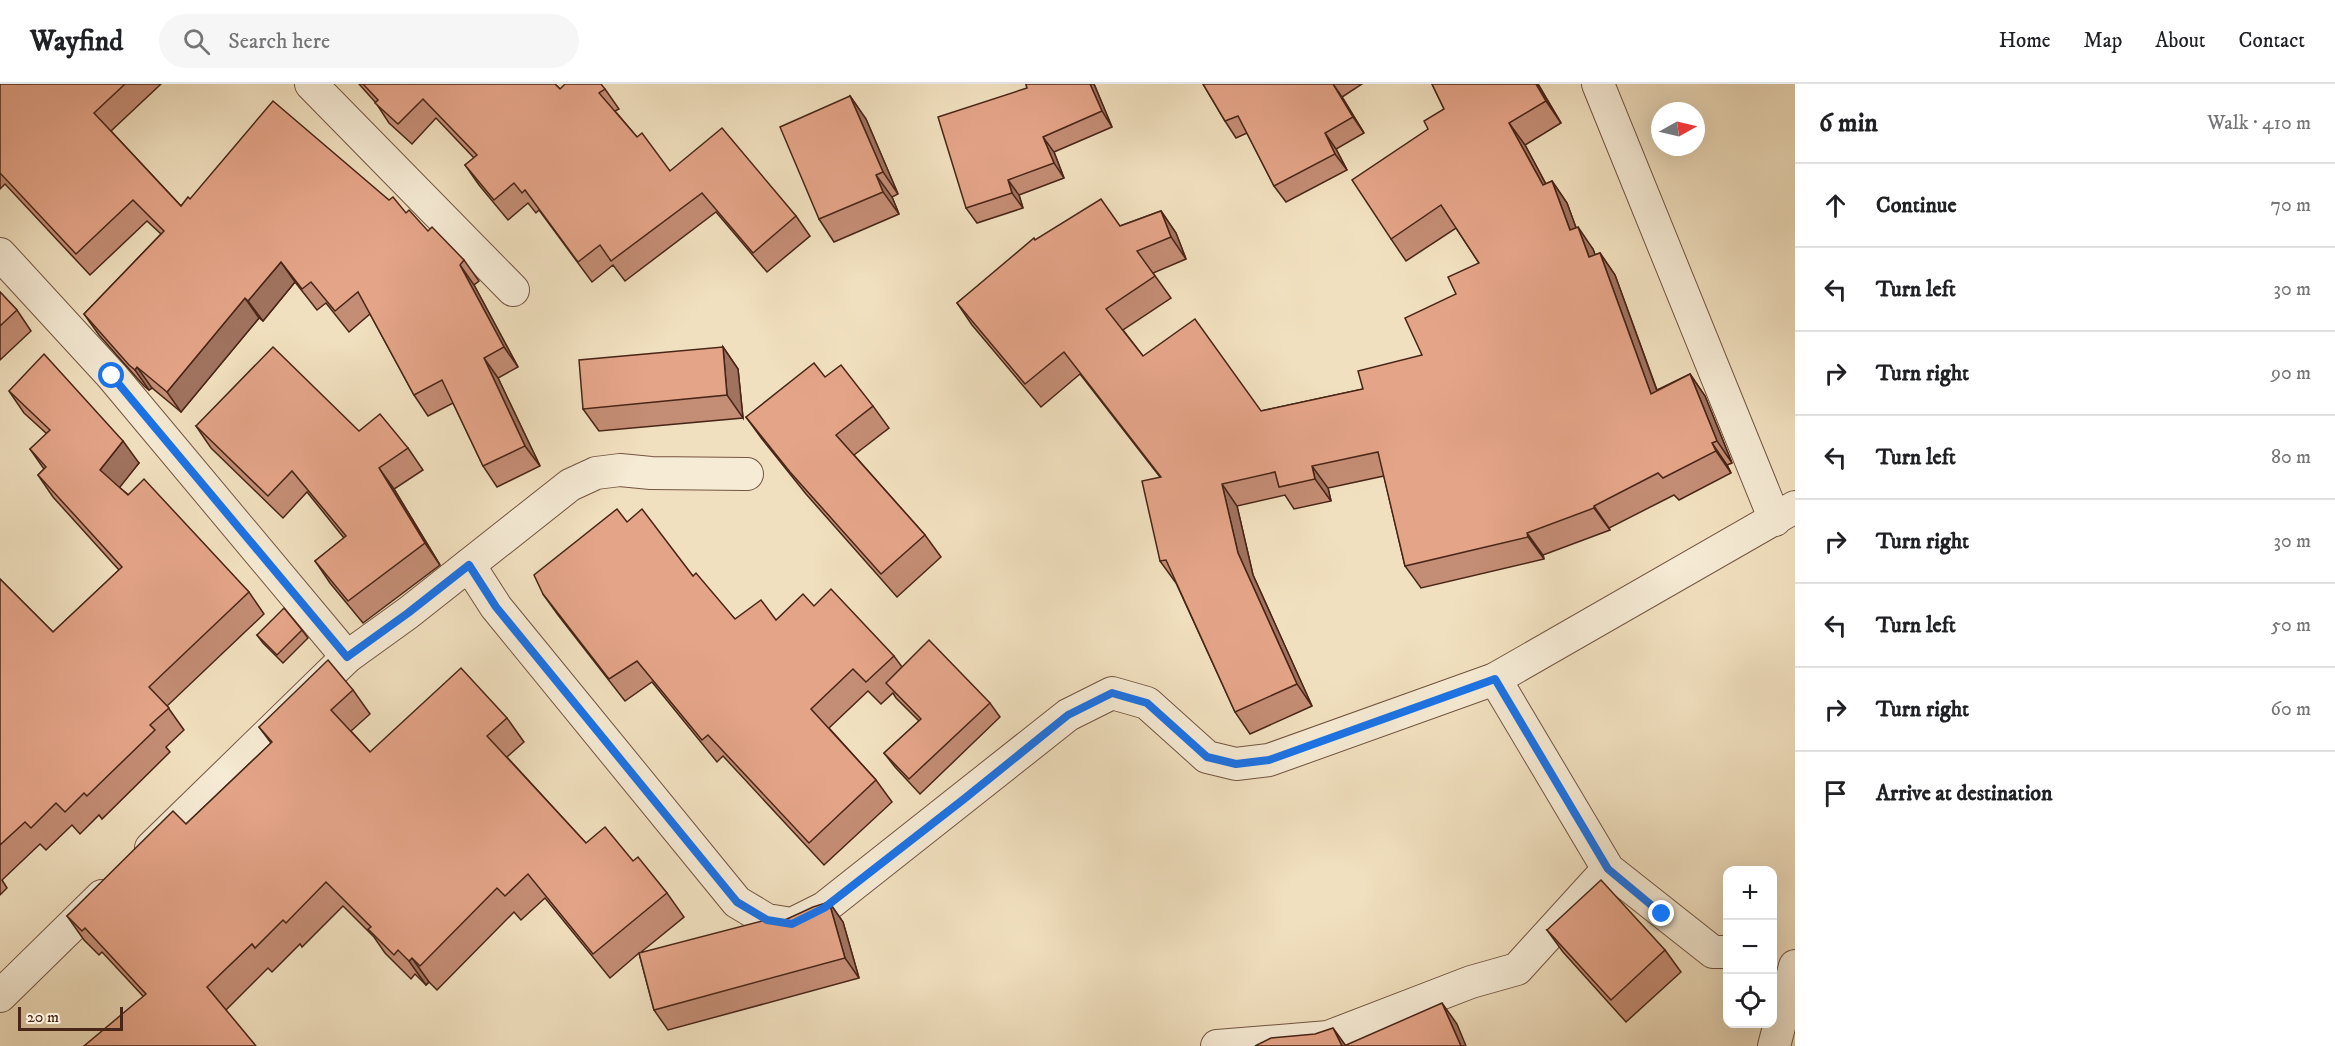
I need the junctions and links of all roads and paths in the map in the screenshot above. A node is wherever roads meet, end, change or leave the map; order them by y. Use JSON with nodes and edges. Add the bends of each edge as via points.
{"nodes":[{"id":1,"x":311,"y":84,"type":"edge"},
{"id":2,"x":1598,"y":84,"type":"edge"},
{"id":3,"x":0,"y":254,"type":"edge"},
{"id":4,"x":513,"y":290,"type":"dead end"},
{"id":5,"x":747,"y":474,"type":"dead end"},
{"id":6,"x":1785,"y":513,"type":"edge"},
{"id":7,"x":469,"y":565,"type":"junction"},
{"id":8,"x":347,"y":657,"type":"junction"},
{"id":9,"x":1495,"y":679,"type":"junction"},
{"id":10,"x":1608,"y":869,"type":"junction"},
{"id":11,"x":1723,"y":952,"type":"edge"},
{"id":12,"x":1777,"y":953,"type":"edge"},
{"id":13,"x":1795,"y":953,"type":"edge"},
{"id":14,"x":1795,"y":966,"type":"edge"},
{"id":15,"x":0,"y":996,"type":"edge"},
{"id":16,"x":1217,"y":1046,"type":"edge"},
{"id":17,"x":1774,"y":1046,"type":"edge"}],
"edges":[{"from":1,"to":4,"type":"street"},
{"from":2,"to":6,"type":"street"},
{"from":3,"to":8,"type":"street","via":[[112,376]]},
{"from":5,"to":7,"type":"street","via":[[620,470],[596,473],[570,485]]},
{"from":6,"to":9,"type":"street"},
{"from":7,"to":8,"type":"street"},
{"from":7,"to":9,"type":"street","via":[[496,607],[737,902],[767,920],[792,924],[824,908],[1068,715],[1112,693],[1147,703],[1207,757],[1236,764],[1269,760]]},
{"from":8,"to":15,"type":"street"},
{"from":9,"to":10,"type":"street"},
{"from":10,"to":11,"type":"street","via":[[1713,952]]},
{"from":10,"to":16,"type":"street","via":[[1517,969],[1471,982],[1328,1036]]},
{"from":12,"to":13,"type":"street"},
{"from":14,"to":17,"type":"street"}]}
